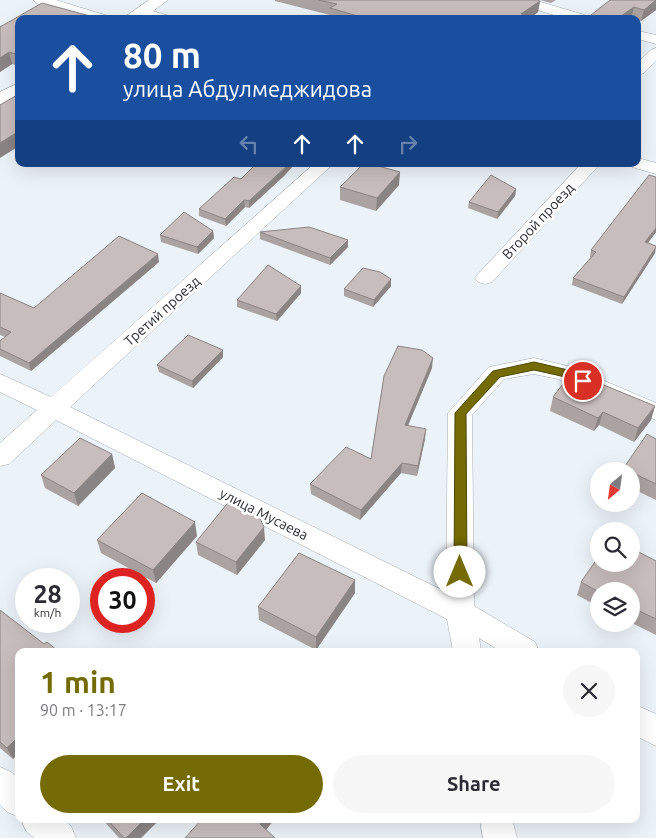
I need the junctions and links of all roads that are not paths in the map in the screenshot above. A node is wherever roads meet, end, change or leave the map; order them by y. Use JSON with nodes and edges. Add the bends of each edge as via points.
{"nodes":[{"id":1,"x":41,"y":0,"type":"edge"},
{"id":2,"x":160,"y":0,"type":"edge"},
{"id":3,"x":519,"y":0,"type":"edge"},
{"id":4,"x":90,"y":15,"type":"edge"},
{"id":5,"x":135,"y":15,"type":"edge"},
{"id":6,"x":570,"y":15,"type":"edge"},
{"id":7,"x":641,"y":36,"type":"edge"},
{"id":8,"x":656,"y":40,"type":"edge"},
{"id":9,"x":656,"y":53,"type":"edge"},
{"id":10,"x":641,"y":67,"type":"edge"},
{"id":11,"x":15,"y":91,"type":"edge"},
{"id":12,"x":0,"y":100,"type":"edge"},
{"id":13,"x":641,"y":164,"type":"edge"},
{"id":14,"x":321,"y":167,"type":"edge"},
{"id":15,"x":587,"y":167,"type":"edge"},
{"id":16,"x":656,"y":169,"type":"edge"},
{"id":17,"x":485,"y":278,"type":"dead end"},
{"id":18,"x":0,"y":382,"type":"edge"},
{"id":19,"x":54,"y":410,"type":"junction"},
{"id":20,"x":656,"y":412,"type":"edge"},
{"id":21,"x":0,"y":456,"type":"edge"},
{"id":22,"x":460,"y":612,"type":"junction"},
{"id":23,"x":466,"y":648,"type":"edge"},
{"id":24,"x":519,"y":648,"type":"edge"},
{"id":25,"x":640,"y":721,"type":"edge"},
{"id":26,"x":656,"y":731,"type":"edge"},
{"id":27,"x":0,"y":783,"type":"edge"},
{"id":28,"x":15,"y":797,"type":"edge"},
{"id":29,"x":42,"y":823,"type":"edge"},
{"id":30,"x":497,"y":823,"type":"edge"},
{"id":31,"x":59,"y":838,"type":"edge"},
{"id":32,"x":500,"y":838,"type":"edge"}],
"edges":[{"from":1,"to":4,"type":"street"},
{"from":2,"to":5,"type":"street"},
{"from":3,"to":6,"type":"street"},
{"from":7,"to":8,"type":"street"},
{"from":9,"to":10,"type":"street"},
{"from":11,"to":12,"type":"street"},
{"from":13,"to":16,"type":"street"},
{"from":14,"to":19,"type":"street","name":"Третий проезд"},
{"from":15,"to":17,"type":"street","name":"Второй проезд"},
{"from":18,"to":19,"type":"street","name":"улица Мусаева"},
{"from":19,"to":21,"type":"street","name":"Третий проезд"},
{"from":19,"to":22,"type":"street","name":"улица Мусаева"},
{"from":20,"to":22,"type":"street","via":[[564,373],[534,366],[497,374],[460,413]]},
{"from":22,"to":23,"type":"street"},
{"from":22,"to":24,"type":"street","name":"улица Мусаева"},
{"from":25,"to":26,"type":"street"},
{"from":27,"to":28,"type":"street"},
{"from":29,"to":31,"type":"street"},
{"from":30,"to":32,"type":"street"}]}
